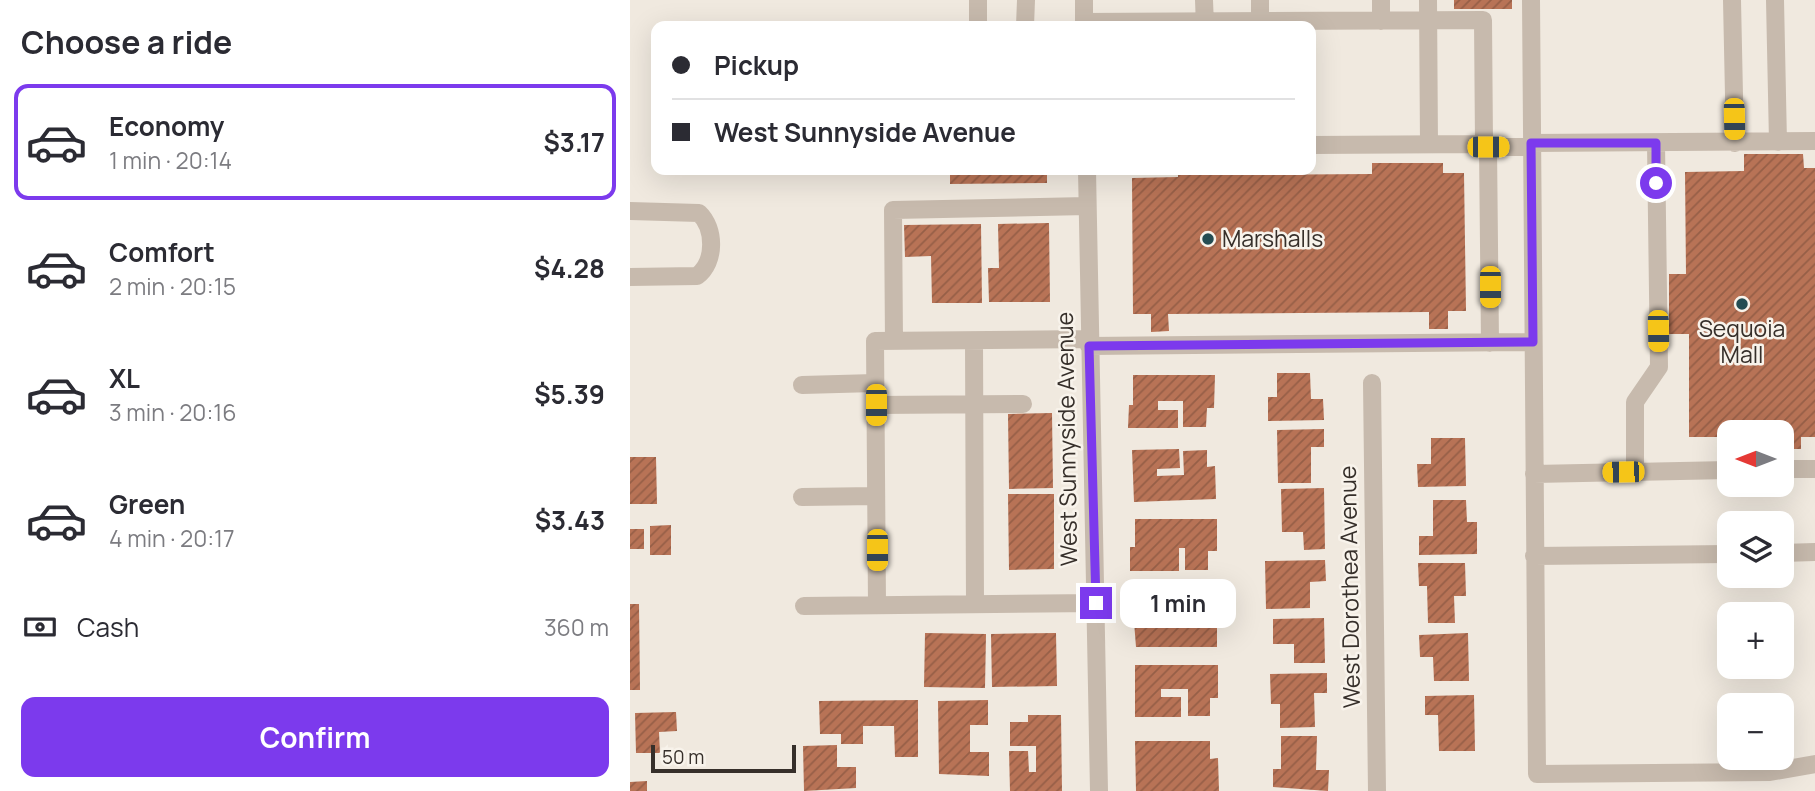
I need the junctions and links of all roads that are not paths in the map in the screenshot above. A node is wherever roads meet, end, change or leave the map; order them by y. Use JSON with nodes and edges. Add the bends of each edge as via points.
{"nodes":[{"id":1,"x":978,"y":0,"type":"edge"},
{"id":2,"x":1026,"y":0,"type":"edge"},
{"id":3,"x":1084,"y":0,"type":"edge"},
{"id":4,"x":1204,"y":0,"type":"edge"},
{"id":5,"x":1259,"y":0,"type":"edge"},
{"id":6,"x":1381,"y":0,"type":"edge"},
{"id":7,"x":1428,"y":0,"type":"edge"},
{"id":8,"x":1531,"y":0,"type":"edge"},
{"id":9,"x":1732,"y":0,"type":"edge"},
{"id":10,"x":1775,"y":0,"type":"edge"},
{"id":11,"x":1429,"y":20,"type":"junction"},
{"id":12,"x":978,"y":21,"type":"edge"},
{"id":13,"x":1025,"y":21,"type":"edge"},
{"id":14,"x":1084,"y":21,"type":"edge"},
{"id":15,"x":1205,"y":21,"type":"edge"},
{"id":16,"x":1260,"y":21,"type":"edge"},
{"id":17,"x":1381,"y":21,"type":"junction"},
{"id":18,"x":1316,"y":23,"type":"edge"},
{"id":19,"x":1815,"y":141,"type":"edge"},
{"id":20,"x":1778,"y":142,"type":"junction"},
{"id":21,"x":1656,"y":143,"type":"junction"},
{"id":22,"x":1735,"y":143,"type":"junction"},
{"id":23,"x":1429,"y":144,"type":"junction"},
{"id":24,"x":1316,"y":145,"type":"edge"},
{"id":25,"x":1531,"y":145,"type":"junction"},
{"id":26,"x":1486,"y":146,"type":"junction"},
{"id":27,"x":1087,"y":175,"type":"edge"},
{"id":28,"x":1087,"y":206,"type":"junction"},
{"id":29,"x":630,"y":211,"type":"edge"},
{"id":30,"x":630,"y":277,"type":"edge"},
{"id":31,"x":894,"y":341,"type":"junction"},
{"id":32,"x":974,"y":341,"type":"junction"},
{"id":33,"x":1089,"y":342,"type":"junction"},
{"id":34,"x":1533,"y":342,"type":"junction"},
{"id":35,"x":1490,"y":343,"type":"junction"},
{"id":36,"x":875,"y":383,"type":"junction"},
{"id":37,"x":1372,"y":383,"type":"dead end"},
{"id":38,"x":802,"y":385,"type":"dead end"},
{"id":39,"x":1023,"y":404,"type":"dead end"},
{"id":40,"x":876,"y":405,"type":"junction"},
{"id":41,"x":973,"y":405,"type":"junction"},
{"id":42,"x":1794,"y":469,"type":"edge"},
{"id":43,"x":1815,"y":469,"type":"edge"},
{"id":44,"x":1717,"y":470,"type":"edge"},
{"id":45,"x":1635,"y":472,"type":"junction"},
{"id":46,"x":1534,"y":474,"type":"junction"},
{"id":47,"x":876,"y":496,"type":"junction"},
{"id":48,"x":802,"y":497,"type":"dead end"},
{"id":49,"x":1815,"y":552,"type":"edge"},
{"id":50,"x":1794,"y":553,"type":"edge"},
{"id":51,"x":1717,"y":554,"type":"edge"},
{"id":52,"x":1534,"y":556,"type":"junction"},
{"id":53,"x":1096,"y":603,"type":"junction"},
{"id":54,"x":877,"y":604,"type":"junction"},
{"id":55,"x":975,"y":604,"type":"junction"},
{"id":56,"x":804,"y":606,"type":"dead end"},
{"id":57,"x":1815,"y":764,"type":"edge"},
{"id":58,"x":1099,"y":791,"type":"edge"},
{"id":59,"x":1377,"y":791,"type":"edge"}],
"edges":[{"from":1,"to":12,"type":"street"},
{"from":2,"to":13,"type":"street"},
{"from":3,"to":14,"type":"street"},
{"from":4,"to":15,"type":"street"},
{"from":5,"to":16,"type":"street"},
{"from":6,"to":17,"type":"street"},
{"from":7,"to":11,"type":"street"},
{"from":8,"to":25,"type":"street"},
{"from":9,"to":22,"type":"street"},
{"from":10,"to":20,"type":"street"},
{"from":11,"to":17,"type":"street"},
{"from":11,"to":23,"type":"street"},
{"from":11,"to":26,"type":"street","via":[[1483,20]]},
{"from":17,"to":18,"type":"street"},
{"from":19,"to":20,"type":"street"},
{"from":20,"to":22,"type":"street"},
{"from":21,"to":22,"type":"street"},
{"from":21,"to":25,"type":"street"},
{"from":21,"to":45,"type":"street","via":[[1658,367],[1635,402]]},
{"from":23,"to":24,"type":"street"},
{"from":23,"to":26,"type":"street"},
{"from":25,"to":26,"type":"street"},
{"from":25,"to":34,"type":"street"},
{"from":26,"to":35,"type":"street"},
{"from":27,"to":28,"type":"street","name":"West Sunnyside Avenue"},
{"from":28,"to":31,"type":"street","via":[[893,210]]},
{"from":28,"to":33,"type":"street","name":"West Sunnyside Avenue"},
{"from":29,"to":30,"type":"street","via":[[699,213],[710,229],[710,253],[705,271],[697,276]]},
{"from":31,"to":32,"type":"street"},
{"from":31,"to":36,"type":"street","via":[[875,341]]},
{"from":32,"to":33,"type":"street"},
{"from":32,"to":41,"type":"street"},
{"from":33,"to":35,"type":"street"},
{"from":33,"to":53,"type":"street","name":"West Sunnyside Avenue"},
{"from":34,"to":35,"type":"street"},
{"from":34,"to":46,"type":"street"},
{"from":36,"to":38,"type":"street"},
{"from":36,"to":40,"type":"street"},
{"from":37,"to":59,"type":"street","name":"West Dorothea Avenue"},
{"from":39,"to":41,"type":"street"},
{"from":40,"to":41,"type":"street"},
{"from":40,"to":47,"type":"street"},
{"from":41,"to":55,"type":"street"},
{"from":42,"to":43,"type":"street"},
{"from":44,"to":45,"type":"street"},
{"from":45,"to":46,"type":"street"},
{"from":46,"to":52,"type":"street"},
{"from":47,"to":48,"type":"street"},
{"from":47,"to":54,"type":"street"},
{"from":49,"to":50,"type":"street"},
{"from":51,"to":52,"type":"street"},
{"from":52,"to":57,"type":"street","via":[[1536,774],[1770,772]]},
{"from":53,"to":55,"type":"street"},
{"from":53,"to":58,"type":"street","name":"West Sunnyside Avenue"},
{"from":54,"to":55,"type":"street"},
{"from":54,"to":56,"type":"street"}]}
